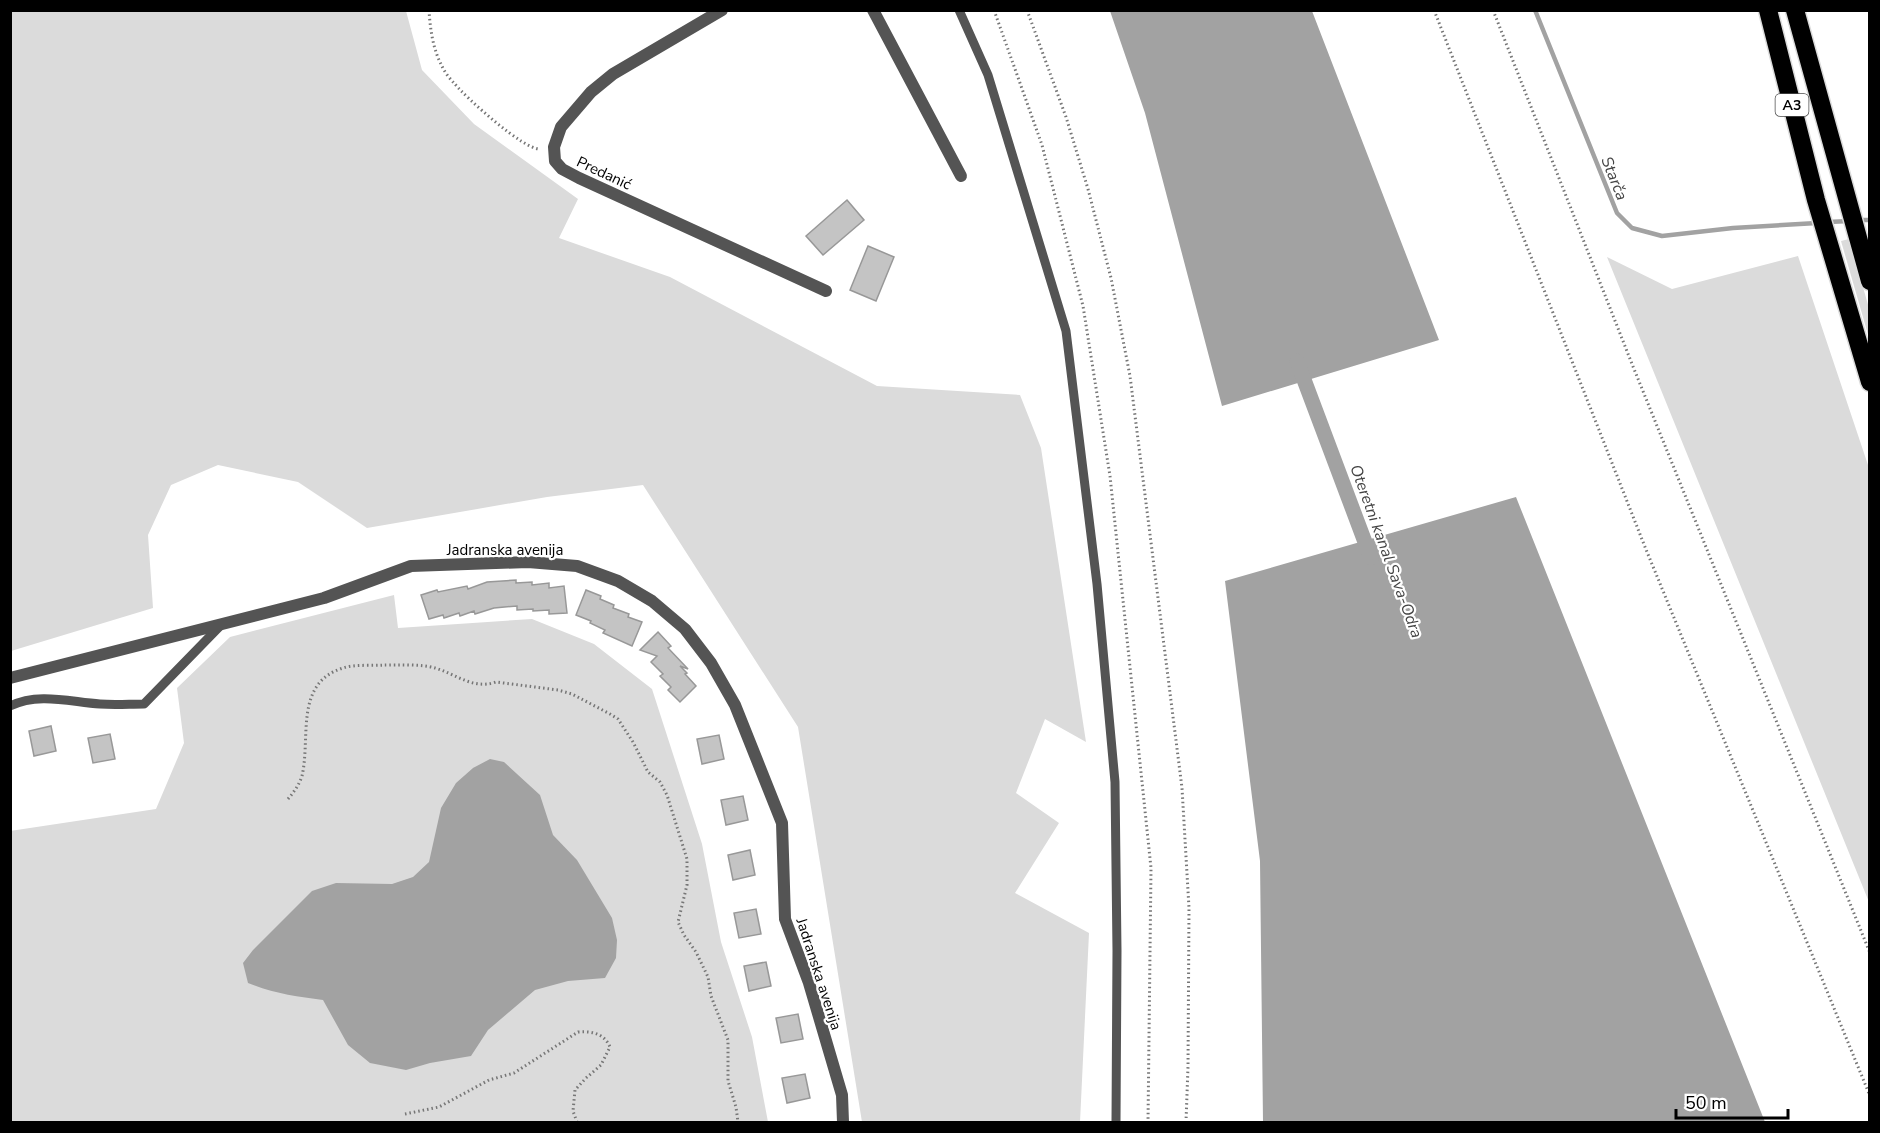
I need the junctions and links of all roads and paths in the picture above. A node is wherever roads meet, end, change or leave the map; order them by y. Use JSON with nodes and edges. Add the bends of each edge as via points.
{"nodes":[{"id":1,"x":429,"y":10,"type":"edge"},
{"id":2,"x":722,"y":10,"type":"edge"},
{"id":3,"x":873,"y":10,"type":"edge"},
{"id":4,"x":959,"y":10,"type":"edge"},
{"id":5,"x":1027,"y":10,"type":"edge"},
{"id":6,"x":1434,"y":10,"type":"edge"},
{"id":7,"x":1493,"y":10,"type":"edge"},
{"id":8,"x":1768,"y":10,"type":"edge"},
{"id":9,"x":1795,"y":10,"type":"edge"},
{"id":10,"x":554,"y":147,"type":"junction"},
{"id":11,"x":961,"y":176,"type":"dead end"},
{"id":12,"x":1869,"y":281,"type":"edge"},
{"id":13,"x":826,"y":291,"type":"dead end"},
{"id":14,"x":1869,"y":382,"type":"edge"},
{"id":15,"x":221,"y":624,"type":"junction"},
{"id":16,"x":10,"y":678,"type":"edge"},
{"id":17,"x":10,"y":706,"type":"edge"},
{"id":18,"x":288,"y":799,"type":"dead end"},
{"id":19,"x":1869,"y":953,"type":"edge"},
{"id":20,"x":1869,"y":1096,"type":"edge"},
{"id":21,"x":405,"y":1114,"type":"dead end"},
{"id":22,"x":577,"y":1122,"type":"edge"},
{"id":23,"x":738,"y":1122,"type":"edge"},
{"id":24,"x":843,"y":1122,"type":"edge"},
{"id":25,"x":1116,"y":1122,"type":"edge"},
{"id":26,"x":1186,"y":1122,"type":"edge"}],
"edges":[{"from":1,"to":10,"type":"path","via":[[440,63],[454,84],[526,145],[537,150]]},
{"from":2,"to":10,"type":"street","via":[[613,74],[591,92],[561,127]]},
{"from":3,"to":11,"type":"street"},
{"from":4,"to":25,"type":"lane","via":[[988,75],[1066,331],[1097,584],[1115,782]]},
{"from":5,"to":26,"type":"path","via":[[1088,189],[1130,376],[1182,788],[1188,908]]},
{"from":6,"to":20,"type":"path","via":[[1645,547]]},
{"from":7,"to":19,"type":"path"},
{"from":8,"to":14,"type":"highway","number":"A3","via":[[1834,267]]},
{"from":9,"to":12,"type":"highway","number":"A3"},
{"from":10,"to":13,"type":"street","name":"Predanić","via":[[555,161],[562,170]]},
{"from":15,"to":16,"type":"street","name":"Jadranska avenija"},
{"from":15,"to":17,"type":"lane","via":[[144,704],[99,704],[57,698]]},
{"from":15,"to":24,"type":"street","name":"Jadranska avenija","via":[[324,598],[411,566],[528,562],[577,566],[618,581],[652,601],[685,629],[711,663],[735,705],[782,823],[785,919],[809,983],[842,1095]]},
{"from":18,"to":23,"type":"path","via":[[302,777],[308,706],[314,689],[324,677],[344,668],[433,667],[469,683],[496,682],[558,690],[618,719],[648,772],[667,795],[687,859],[687,885],[678,922],[708,977],[728,1040],[728,1081]]},
{"from":21,"to":22,"type":"path","via":[[439,1107],[489,1080],[514,1073],[578,1032],[590,1031],[603,1036],[610,1047],[601,1065],[575,1090],[573,1111]]}]}
